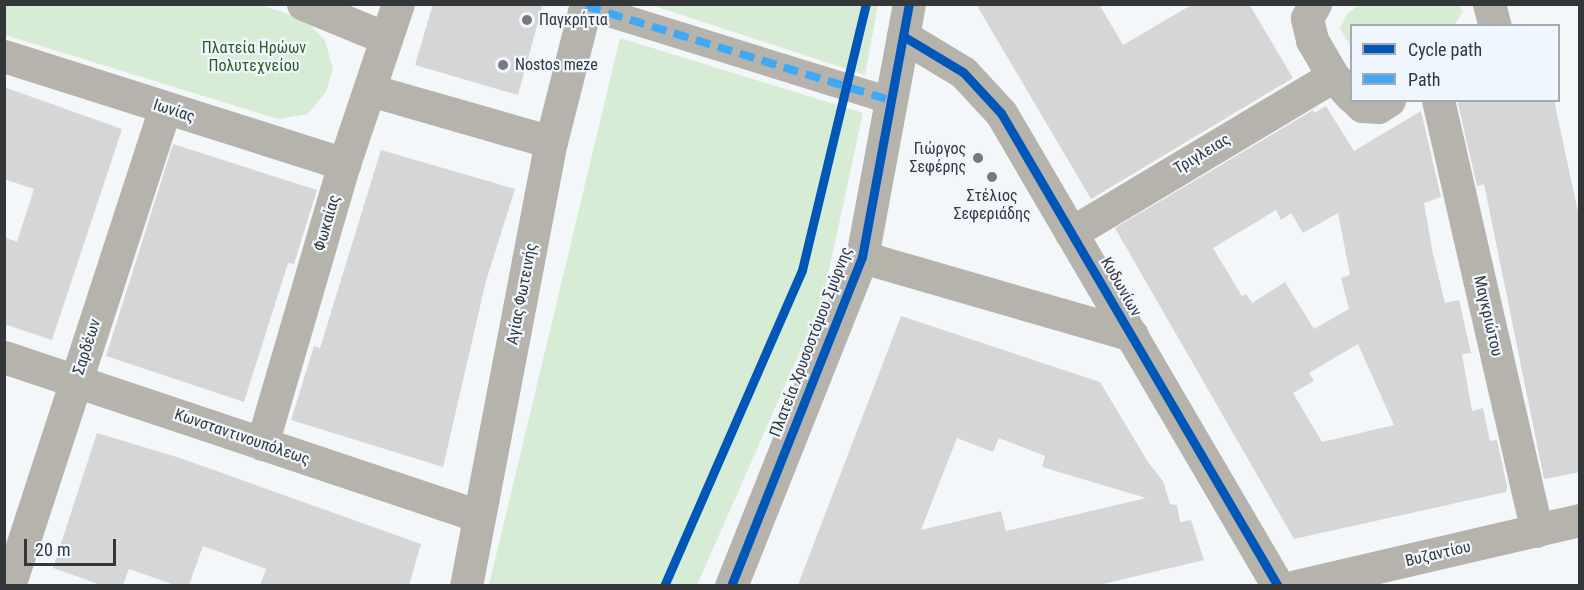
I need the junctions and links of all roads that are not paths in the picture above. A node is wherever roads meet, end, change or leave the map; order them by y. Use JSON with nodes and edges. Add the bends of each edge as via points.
{"nodes":[{"id":1,"x":303,"y":4,"type":"edge"},
{"id":2,"x":398,"y":4,"type":"edge"},
{"id":3,"x":909,"y":4,"type":"edge"},
{"id":4,"x":1315,"y":4,"type":"edge"},
{"id":5,"x":1489,"y":4,"type":"edge"},
{"id":6,"x":586,"y":5,"type":"edge"},
{"id":7,"x":1495,"y":24,"type":"edge"},
{"id":8,"x":903,"y":36,"type":"junction"},
{"id":9,"x":386,"y":38,"type":"junction"},
{"id":10,"x":4,"y":56,"type":"edge"},
{"id":11,"x":1342,"y":86,"type":"edge"},
{"id":12,"x":370,"y":90,"type":"junction"},
{"id":13,"x":889,"y":100,"type":"junction"},
{"id":14,"x":1358,"y":102,"type":"edge"},
{"id":15,"x":1385,"y":102,"type":"edge"},
{"id":16,"x":1438,"y":102,"type":"edge"},
{"id":17,"x":165,"y":108,"type":"junction"},
{"id":18,"x":551,"y":142,"type":"junction"},
{"id":19,"x":344,"y":164,"type":"junction"},
{"id":20,"x":1071,"y":233,"type":"junction"},
{"id":21,"x":862,"y":257,"type":"junction"},
{"id":22,"x":1132,"y":335,"type":"junction"},
{"id":23,"x":4,"y":357,"type":"edge"},
{"id":24,"x":76,"y":381,"type":"junction"},
{"id":25,"x":262,"y":444,"type":"junction"},
{"id":26,"x":479,"y":516,"type":"junction"},
{"id":27,"x":1580,"y":520,"type":"edge"},
{"id":28,"x":1537,"y":531,"type":"junction"},
{"id":29,"x":9,"y":585,"type":"edge"},
{"id":30,"x":466,"y":585,"type":"edge"},
{"id":31,"x":731,"y":585,"type":"edge"},
{"id":32,"x":1278,"y":585,"type":"edge"},
{"id":33,"x":1296,"y":585,"type":"edge"}],
"edges":[{"from":1,"to":9,"type":"street"},
{"from":2,"to":9,"type":"street","name":"Φωκαίας"},
{"from":3,"to":8,"type":"street","name":"Πλατεία Χρυσοστόμου Σμύρνης"},
{"from":4,"to":11,"type":"street","via":[[1307,18],[1312,39]]},
{"from":5,"to":7,"type":"street"},
{"from":6,"to":13,"type":"street"},
{"from":6,"to":18,"type":"street","name":"Αγίας Φωτεινής"},
{"from":8,"to":13,"type":"street","name":"Πλατεία Χρυσοστόμου Σμύρνης"},
{"from":8,"to":20,"type":"street","name":"Κυδωνίων","via":[[963,72],[1001,113]]},
{"from":9,"to":12,"type":"street","name":"Φωκαίας"},
{"from":10,"to":17,"type":"street","name":"Ιωνίας"},
{"from":11,"to":20,"type":"street","name":"Τριγλειας"},
{"from":12,"to":18,"type":"street"},
{"from":12,"to":19,"type":"street","name":"Φωκαίας"},
{"from":13,"to":21,"type":"street","name":"Πλατεία Χρυσοστόμου Σμύρνης"},
{"from":14,"to":15,"type":"street","via":[[1362,106]]},
{"from":16,"to":28,"type":"street","name":"Μαγκριώτου"},
{"from":17,"to":19,"type":"street","name":"Ιωνίας"},
{"from":17,"to":24,"type":"street","name":"Σαρδέων"},
{"from":18,"to":26,"type":"street","name":"Αγίας Φωτεινής"},
{"from":19,"to":25,"type":"street","name":"Φωκαίας"},
{"from":20,"to":22,"type":"street","name":"Κυδωνίων"},
{"from":21,"to":22,"type":"street"},
{"from":21,"to":31,"type":"street","name":"Πλατεία Χρυσοστόμου Σμύρνης"},
{"from":22,"to":32,"type":"street","name":"Κυδωνίων"},
{"from":23,"to":24,"type":"street","name":"Κωνσταντινουπόλεως"},
{"from":24,"to":25,"type":"street","name":"Κωνσταντινουπόλεως"},
{"from":24,"to":29,"type":"street","name":"Σαρδέων"},
{"from":25,"to":26,"type":"street","name":"Κωνσταντινουπόλεως"},
{"from":26,"to":30,"type":"street","name":"Αγίας Φωτεινής"},
{"from":27,"to":28,"type":"street","name":"Βυζαντίου"},
{"from":28,"to":33,"type":"street","name":"Βυζαντίου"}]}
